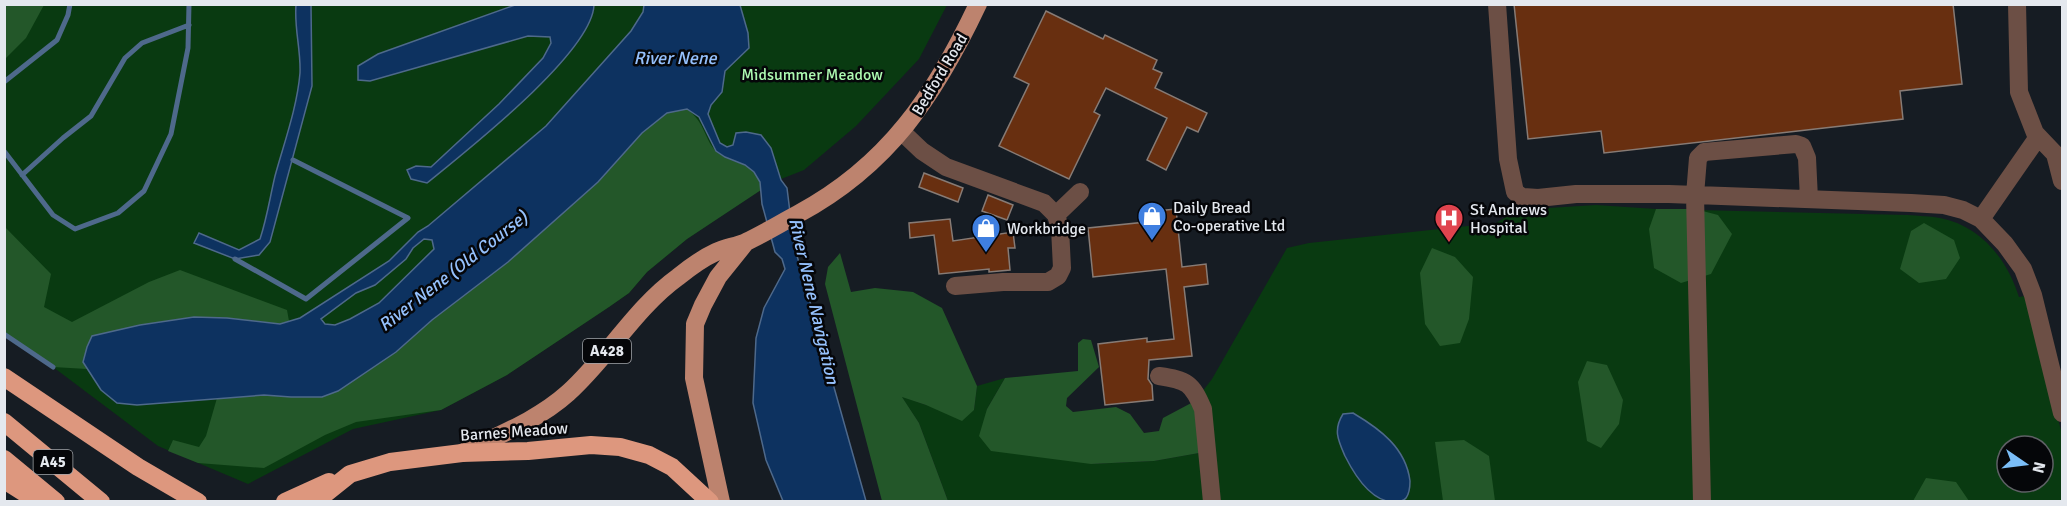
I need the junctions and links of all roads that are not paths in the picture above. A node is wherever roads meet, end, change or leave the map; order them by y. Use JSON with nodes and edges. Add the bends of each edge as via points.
{"nodes":[{"id":1,"x":978,"y":4,"type":"edge"},
{"id":2,"x":1497,"y":4,"type":"edge"},
{"id":3,"x":2018,"y":4,"type":"edge"},
{"id":4,"x":902,"y":132,"type":"junction"},
{"id":5,"x":2038,"y":137,"type":"junction"},
{"id":6,"x":2062,"y":181,"type":"edge"},
{"id":7,"x":1080,"y":192,"type":"dead end"},
{"id":8,"x":1695,"y":195,"type":"junction"},
{"id":9,"x":1809,"y":199,"type":"junction"},
{"id":10,"x":1056,"y":215,"type":"junction"},
{"id":11,"x":1981,"y":219,"type":"junction"},
{"id":12,"x":753,"y":237,"type":"junction"},
{"id":13,"x":955,"y":286,"type":"dead end"},
{"id":14,"x":4,"y":376,"type":"edge"},
{"id":15,"x":1159,"y":376,"type":"dead end"},
{"id":16,"x":2062,"y":413,"type":"edge"},
{"id":17,"x":4,"y":422,"type":"edge"},
{"id":18,"x":462,"y":453,"type":"junction"},
{"id":19,"x":4,"y":459,"type":"edge"},
{"id":20,"x":350,"y":474,"type":"junction"},
{"id":21,"x":4,"y":480,"type":"edge"},
{"id":22,"x":39,"y":501,"type":"edge"},
{"id":23,"x":56,"y":501,"type":"edge"},
{"id":24,"x":101,"y":501,"type":"edge"},
{"id":25,"x":198,"y":501,"type":"edge"},
{"id":26,"x":285,"y":501,"type":"edge"},
{"id":27,"x":315,"y":501,"type":"edge"},
{"id":28,"x":710,"y":501,"type":"edge"},
{"id":29,"x":721,"y":501,"type":"edge"},
{"id":30,"x":1212,"y":501,"type":"edge"},
{"id":31,"x":1702,"y":501,"type":"edge"}],
"edges":[{"from":1,"to":4,"type":"main road","name":"Bedford Road","number":"A428","via":[[934,89]]},
{"from":2,"to":8,"type":"lane","via":[[1508,159],[1515,192],[1522,197],[1538,198],[1576,194]]},
{"from":3,"to":5,"type":"lane","via":[[2019,92]]},
{"from":4,"to":10,"type":"lane","via":[[946,166],[1044,203]]},
{"from":4,"to":12,"type":"main road","name":"Bedford Road","number":"A428","via":[[859,173],[801,212]]},
{"from":5,"to":6,"type":"lane","via":[[2055,154]]},
{"from":5,"to":11,"type":"lane"},
{"from":7,"to":10,"type":"lane"},
{"from":8,"to":9,"type":"lane"},
{"from":8,"to":9,"type":"lane","via":[[1698,158],[1704,152],[1796,144],[1802,146],[1807,158]]},
{"from":8,"to":31,"type":"lane"},
{"from":9,"to":11,"type":"lane","via":[[1944,206]]},
{"from":10,"to":13,"type":"lane","via":[[1062,268],[1058,276],[1048,282]]},
{"from":11,"to":16,"type":"lane","via":[[2023,269]]},
{"from":12,"to":18,"type":"main road","name":"Bedford Road","number":"A428","via":[[714,253],[676,278],[636,316],[568,393],[533,419]]},
{"from":12,"to":29,"type":"main road","name":"Bedford Road","number":"A428","via":[[718,277],[696,324],[694,378]]},
{"from":14,"to":25,"type":"highway","via":[[138,466]]},
{"from":15,"to":30,"type":"lane","via":[[1186,382],[1194,388],[1203,409]]},
{"from":17,"to":24,"type":"highway","number":"A45"},
{"from":18,"to":20,"type":"highway","name":"Barnes Meadow","via":[[390,462]]},
{"from":18,"to":28,"type":"highway","name":"Barnes Meadow","via":[[591,445],[620,447],[649,455],[672,468]]},
{"from":19,"to":23,"type":"highway","number":"A45"},
{"from":20,"to":26,"type":"highway"},
{"from":20,"to":27,"type":"highway","name":"Barnes Meadow"},
{"from":21,"to":22,"type":"highway"}]}
